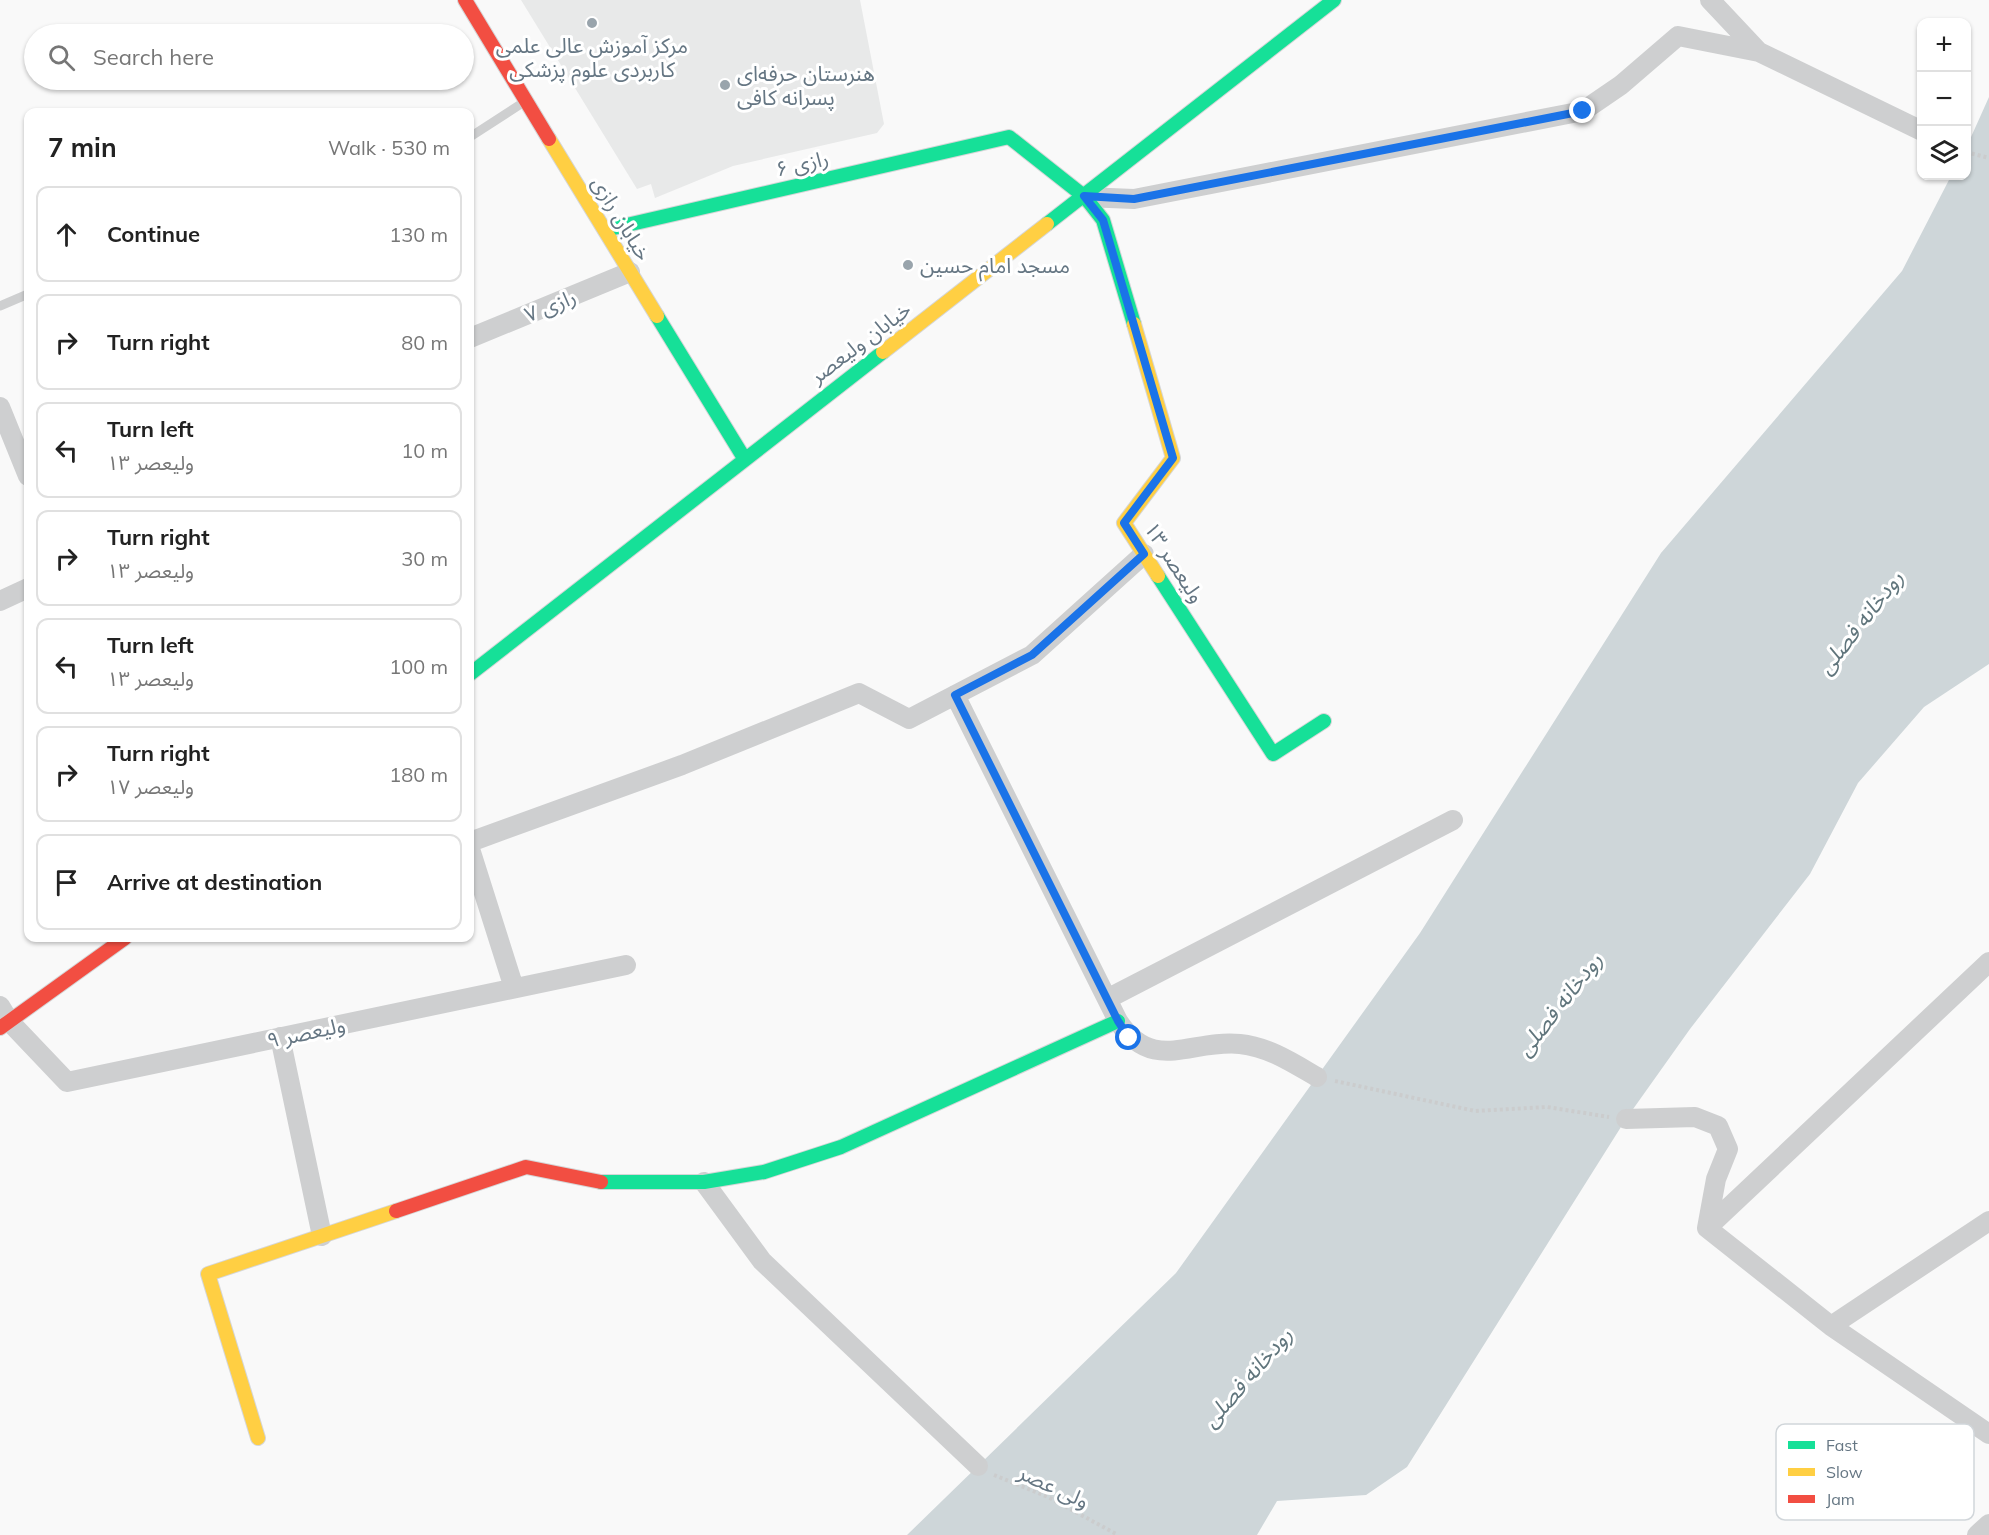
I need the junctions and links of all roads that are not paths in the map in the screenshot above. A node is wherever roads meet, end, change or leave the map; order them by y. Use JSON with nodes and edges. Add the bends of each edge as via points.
{"nodes":[{"id":1,"x":465,"y":0,"type":"edge"},
{"id":2,"x":1334,"y":0,"type":"edge"},
{"id":3,"x":1710,"y":0,"type":"edge"},
{"id":4,"x":1760,"y":52,"type":"junction"},
{"id":5,"x":526,"y":101,"type":"junction"},
{"id":6,"x":1917,"y":129,"type":"edge"},
{"id":7,"x":474,"y":134,"type":"edge"},
{"id":8,"x":1084,"y":196,"type":"junction"},
{"id":9,"x":605,"y":230,"type":"junction"},
{"id":10,"x":630,"y":272,"type":"junction"},
{"id":11,"x":24,"y":296,"type":"edge"},
{"id":12,"x":0,"y":306,"type":"edge"},
{"id":13,"x":474,"y":336,"type":"edge"},
{"id":14,"x":0,"y":407,"type":"edge"},
{"id":15,"x":24,"y":454,"type":"edge"},
{"id":16,"x":744,"y":458,"type":"junction"},
{"id":17,"x":1144,"y":554,"type":"junction"},
{"id":18,"x":24,"y":590,"type":"edge"},
{"id":19,"x":0,"y":601,"type":"edge"},
{"id":20,"x":474,"y":671,"type":"edge"},
{"id":21,"x":955,"y":695,"type":"junction"},
{"id":22,"x":1324,"y":721,"type":"dead end"},
{"id":23,"x":1453,"y":820,"type":"dead end"},
{"id":24,"x":474,"y":841,"type":"edge"},
{"id":25,"x":474,"y":862,"type":"edge"},
{"id":26,"x":119,"y":942,"type":"edge"},
{"id":27,"x":1989,"y":962,"type":"edge"},
{"id":28,"x":626,"y":965,"type":"dead end"},
{"id":29,"x":514,"y":988,"type":"junction"},
{"id":30,"x":1107,"y":999,"type":"junction"},
{"id":31,"x":3,"y":1018,"type":"edge"},
{"id":32,"x":1118,"y":1021,"type":"junction"},
{"id":33,"x":280,"y":1037,"type":"junction"},
{"id":34,"x":1317,"y":1077,"type":"road end"},
{"id":35,"x":1626,"y":1119,"type":"road end"},
{"id":36,"x":704,"y":1182,"type":"junction"},
{"id":37,"x":1989,"y":1221,"type":"edge"},
{"id":38,"x":1707,"y":1228,"type":"junction"},
{"id":39,"x":322,"y":1236,"type":"junction"},
{"id":40,"x":1831,"y":1326,"type":"junction"},
{"id":41,"x":1989,"y":1434,"type":"edge"},
{"id":42,"x":258,"y":1438,"type":"dead end"},
{"id":43,"x":978,"y":1466,"type":"road end"},
{"id":44,"x":1989,"y":1524,"type":"edge"},
{"id":45,"x":1977,"y":1535,"type":"edge"}],
"edges":[{"from":1,"to":5,"type":"street","name":"خیابان رازی"},
{"from":2,"to":8,"type":"street","name":"خیابان ولیعصر"},
{"from":3,"to":4,"type":"street"},
{"from":4,"to":6,"type":"street"},
{"from":4,"to":8,"type":"street","via":[[1678,36],[1621,86],[1583,111],[1134,199]]},
{"from":5,"to":7,"type":"lane"},
{"from":5,"to":9,"type":"street","name":"خیابان رازی"},
{"from":8,"to":9,"type":"street","name":"رازی ۶","via":[[1009,137]]},
{"from":8,"to":16,"type":"street","name":"خیابان ولیعصر"},
{"from":8,"to":17,"type":"street","name":"ولیعصر ۱۳","via":[[1103,220],[1173,458],[1124,523]]},
{"from":9,"to":10,"type":"street","name":"خیابان رازی"},
{"from":10,"to":13,"type":"street","name":"رازی ۷"},
{"from":10,"to":16,"type":"street","name":"خیابان رازی"},
{"from":11,"to":12,"type":"lane"},
{"from":14,"to":15,"type":"street"},
{"from":16,"to":20,"type":"street","name":"خیابان ولیعصر"},
{"from":17,"to":21,"type":"street","via":[[1032,655]]},
{"from":17,"to":22,"type":"street","name":"ولیعصر ۱۳","via":[[1273,754]]},
{"from":18,"to":19,"type":"street"},
{"from":21,"to":24,"type":"street","via":[[909,719],[859,693],[682,765]]},
{"from":21,"to":30,"type":"street"},
{"from":23,"to":30,"type":"street"},
{"from":25,"to":29,"type":"street"},
{"from":26,"to":31,"type":"street"},
{"from":27,"to":38,"type":"street"},
{"from":28,"to":29,"type":"street","name":"ولیعصر ۹"},
{"from":29,"to":33,"type":"street","name":"ولیعصر ۹"},
{"from":30,"to":32,"type":"street"},
{"from":31,"to":33,"type":"street","name":"ولیعصر ۹","via":[[67,1082]]},
{"from":32,"to":34,"type":"street","via":[[1129,1038],[1152,1051],[1240,1044],[1277,1054]]},
{"from":32,"to":36,"type":"street","via":[[841,1147],[764,1172]]},
{"from":33,"to":39,"type":"street"},
{"from":35,"to":38,"type":"street","via":[[1695,1117],[1718,1126],[1728,1149],[1716,1179]]},
{"from":36,"to":39,"type":"street","via":[[604,1183],[526,1167]]},
{"from":36,"to":43,"type":"street","via":[[762,1261]]},
{"from":37,"to":40,"type":"street"},
{"from":38,"to":40,"type":"street"},
{"from":39,"to":42,"type":"street","via":[[208,1274]]},
{"from":40,"to":41,"type":"street"},
{"from":44,"to":45,"type":"street"}]}
